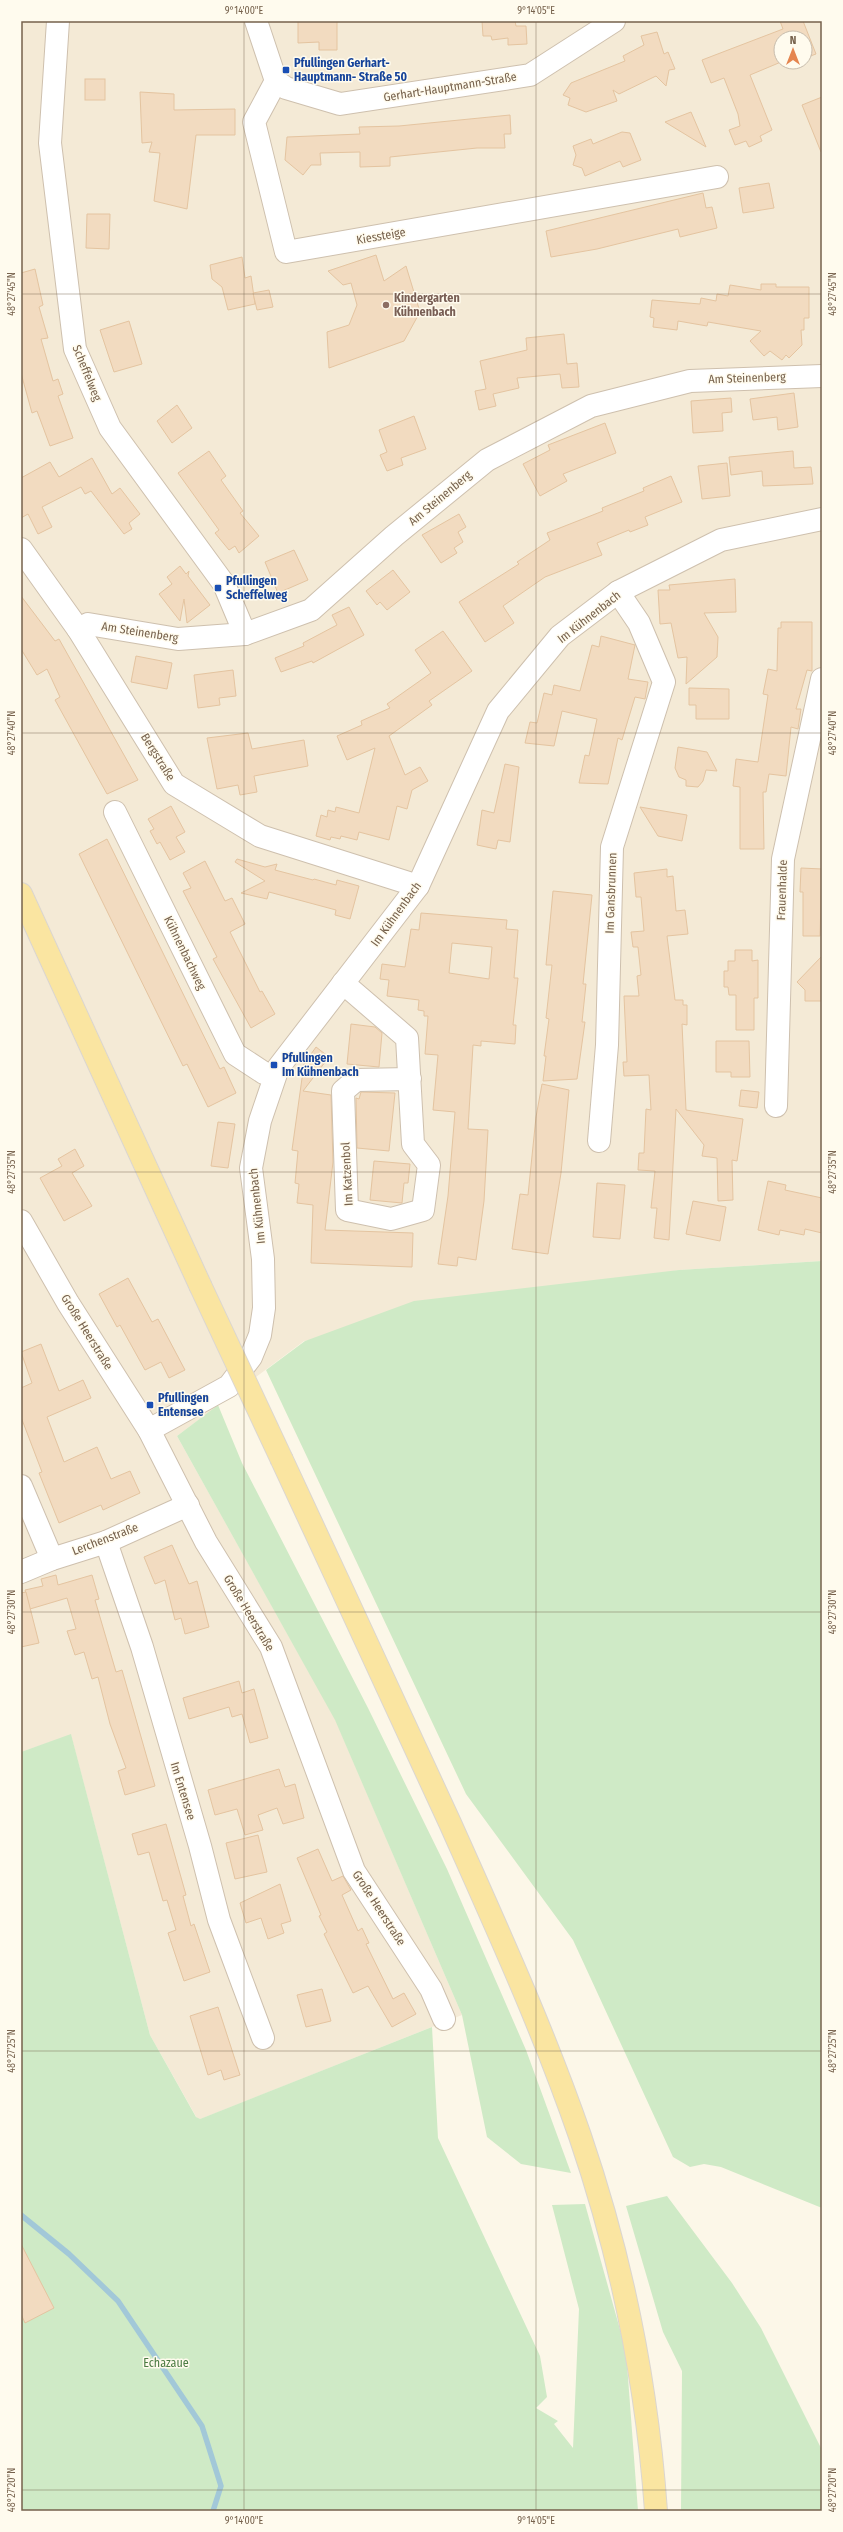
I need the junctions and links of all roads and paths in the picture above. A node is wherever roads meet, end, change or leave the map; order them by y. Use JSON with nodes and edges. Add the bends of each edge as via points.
{"nodes":[{"id":1,"x":58,"y":21,"type":"edge"},
{"id":2,"x":256,"y":21,"type":"edge"},
{"id":3,"x":614,"y":21,"type":"edge"},
{"id":4,"x":276,"y":80,"type":"junction"},
{"id":5,"x":717,"y":177,"type":"dead end"},
{"id":6,"x":822,"y":376,"type":"edge"},
{"id":7,"x":822,"y":519,"type":"edge"},
{"id":8,"x":21,"y":549,"type":"edge"},
{"id":9,"x":618,"y":592,"type":"junction"},
{"id":10,"x":78,"y":629,"type":"junction"},
{"id":11,"x":245,"y":634,"type":"junction"},
{"id":12,"x":822,"y":679,"type":"edge"},
{"id":13,"x":115,"y":812,"type":"dead end"},
{"id":14,"x":418,"y":886,"type":"junction"},
{"id":15,"x":21,"y":894,"type":"edge"},
{"id":16,"x":343,"y":984,"type":"junction"},
{"id":17,"x":274,"y":1076,"type":"junction"},
{"id":18,"x":410,"y":1079,"type":"junction"},
{"id":19,"x":776,"y":1106,"type":"dead end"},
{"id":20,"x":599,"y":1141,"type":"dead end"},
{"id":21,"x":21,"y":1221,"type":"edge"},
{"id":22,"x":149,"y":1430,"type":"junction"},
{"id":23,"x":21,"y":1486,"type":"edge"},
{"id":24,"x":188,"y":1504,"type":"junction"},
{"id":25,"x":106,"y":1542,"type":"junction"},
{"id":26,"x":52,"y":1559,"type":"junction"},
{"id":27,"x":21,"y":1572,"type":"edge"},
{"id":28,"x":444,"y":2019,"type":"dead end"},
{"id":29,"x":263,"y":2038,"type":"dead end"},
{"id":30,"x":656,"y":2511,"type":"edge"}],
"edges":[{"from":1,"to":11,"type":"street","name":"Scheffelweg","via":[[50,143],[75,349],[110,428],[224,584]]},
{"from":2,"to":4,"type":"street"},
{"from":3,"to":4,"type":"street","name":"Gerhart-Hauptmann-Straße","via":[[530,75],[340,104],[286,88]]},
{"from":4,"to":5,"type":"street","name":"Kiessteige","via":[[254,122],[286,252]]},
{"from":6,"to":11,"type":"street","name":"Am Steinenberg","via":[[690,381],[591,406],[487,460],[394,536],[311,610]]},
{"from":7,"to":9,"type":"street","name":"Im Kühnenbach","via":[[721,540]]},
{"from":8,"to":10,"type":"street","name":"Bergstraße"},
{"from":9,"to":14,"type":"street","name":"Im Kühnenbach","via":[[560,636],[498,711]]},
{"from":9,"to":20,"type":"street","name":"Im Gansbrunnen","via":[[639,623],[664,682],[612,847],[607,1045]]},
{"from":10,"to":11,"type":"street","name":"Am Steinenberg","via":[[88,624],[178,639]]},
{"from":10,"to":14,"type":"street","name":"Bergstraße","via":[[174,784],[260,836]]},
{"from":12,"to":19,"type":"street","name":"Frauenhalde","via":[[783,859]]},
{"from":13,"to":17,"type":"street","name":"Kühnenbachweg","via":[[235,1054],[264,1073]]},
{"from":14,"to":16,"type":"street","name":"Im Kühnenbach"},
{"from":15,"to":30,"type":"main road","bridge":true,"via":[[493,1918],[543,2037],[580,2136],[606,2223],[629,2318],[649,2434]]},
{"from":16,"to":17,"type":"street","name":"Im Kühnenbach"},
{"from":16,"to":18,"type":"street","name":"Im Katzenbol","via":[[407,1038]]},
{"from":17,"to":22,"type":"street","name":"Im Kühnenbach","via":[[260,1121],[251,1168],[263,1259],[264,1308],[260,1335],[251,1356],[229,1386]]},
{"from":18,"to":18,"type":"street","name":"Im Katzenbol","via":[[413,1144],[429,1165],[423,1210],[390,1219],[347,1210],[343,1091],[356,1080]]},
{"from":21,"to":22,"type":"street","name":"Große Heerstraße","via":[[68,1303]]},
{"from":22,"to":24,"type":"street","name":"Große Heerstraße"},
{"from":23,"to":26,"type":"street"},
{"from":24,"to":25,"type":"street","name":"Lerchenstraße"},
{"from":24,"to":28,"type":"street","name":"Große Heerstraße","via":[[206,1542],[272,1647],[354,1871],[431,1990]]},
{"from":25,"to":26,"type":"street","name":"Lerchenstraße"},
{"from":25,"to":29,"type":"street","name":"Im Entensee","via":[[142,1647],[200,1846],[218,1920]]},
{"from":26,"to":27,"type":"street","name":"Lerchenstraße"}]}
